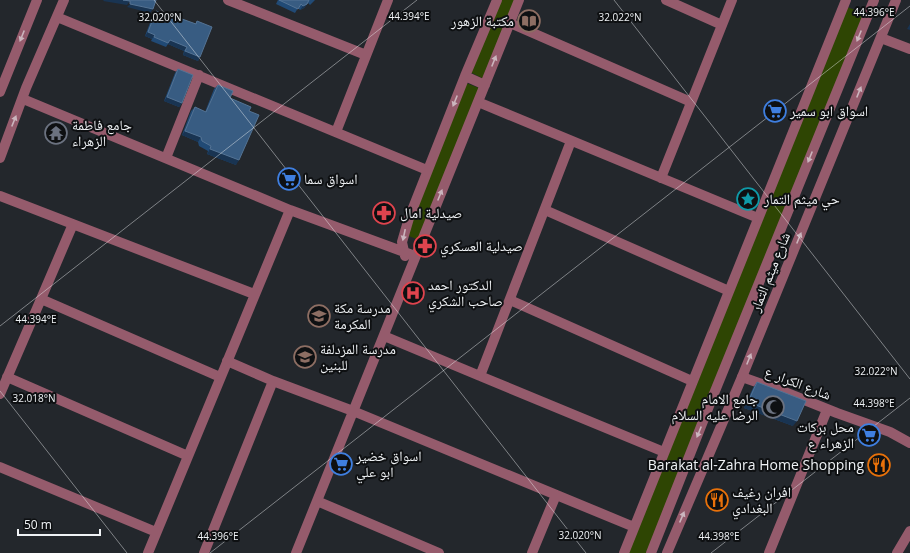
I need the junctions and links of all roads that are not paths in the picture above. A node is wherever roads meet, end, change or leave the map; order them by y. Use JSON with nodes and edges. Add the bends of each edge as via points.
{"nodes":[{"id":1,"x":37,"y":0,"type":"edge"},
{"id":2,"x":64,"y":0,"type":"edge"},
{"id":3,"x":228,"y":0,"type":"edge"},
{"id":4,"x":388,"y":0,"type":"edge"},
{"id":5,"x":497,"y":0,"type":"edge"},
{"id":6,"x":519,"y":0,"type":"edge"},
{"id":7,"x":666,"y":0,"type":"edge"},
{"id":8,"x":732,"y":0,"type":"edge"},
{"id":9,"x":846,"y":0,"type":"edge"},
{"id":10,"x":874,"y":0,"type":"edge"},
{"id":11,"x":896,"y":0,"type":"edge"},
{"id":12,"x":57,"y":17,"type":"junction"},
{"id":13,"x":510,"y":23,"type":"junction"},
{"id":14,"x":722,"y":25,"type":"junction"},
{"id":15,"x":881,"y":38,"type":"junction"},
{"id":16,"x":910,"y":49,"type":"edge"},
{"id":17,"x":366,"y":55,"type":"junction"},
{"id":18,"x":199,"y":75,"type":"junction"},
{"id":19,"x":465,"y":76,"type":"junction"},
{"id":20,"x":485,"y":85,"type":"junction"},
{"id":21,"x":0,"y":92,"type":"edge"},
{"id":22,"x":23,"y":100,"type":"junction"},
{"id":23,"x":478,"y":102,"type":"junction"},
{"id":24,"x":691,"y":102,"type":"junction"},
{"id":25,"x":336,"y":132,"type":"junction"},
{"id":26,"x":571,"y":141,"type":"junction"},
{"id":27,"x":1,"y":154,"type":"edge"},
{"id":28,"x":166,"y":158,"type":"junction"},
{"id":29,"x":427,"y":170,"type":"junction"},
{"id":30,"x":661,"y":178,"type":"junction"},
{"id":31,"x":0,"y":196,"type":"edge"},
{"id":32,"x":290,"y":210,"type":"junction"},
{"id":33,"x":545,"y":210,"type":"junction"},
{"id":34,"x":758,"y":218,"type":"junction"},
{"id":35,"x":73,"y":224,"type":"junction"},
{"id":36,"x":404,"y":251,"type":"junction"},
{"id":37,"x":415,"y":256,"type":"junction"},
{"id":38,"x":409,"y":270,"type":"junction"},
{"id":39,"x":729,"y":290,"type":"junction"},
{"id":40,"x":254,"y":294,"type":"junction"},
{"id":41,"x":41,"y":299,"type":"junction"},
{"id":42,"x":510,"y":300,"type":"junction"},
{"id":43,"x":384,"y":336,"type":"junction"},
{"id":44,"x":227,"y":361,"type":"junction"},
{"id":45,"x":480,"y":376,"type":"junction"},
{"id":46,"x":8,"y":377,"type":"junction"},
{"id":47,"x":220,"y":377,"type":"junction"},
{"id":48,"x":742,"y":377,"type":"junction"},
{"id":49,"x":273,"y":381,"type":"junction"},
{"id":50,"x":692,"y":381,"type":"junction"},
{"id":51,"x":0,"y":394,"type":"edge"},
{"id":52,"x":827,"y":410,"type":"junction"},
{"id":53,"x":353,"y":411,"type":"junction"},
{"id":54,"x":910,"y":443,"type":"edge"},
{"id":55,"x":664,"y":452,"type":"junction"},
{"id":56,"x":188,"y":456,"type":"junction"},
{"id":57,"x":0,"y":467,"type":"edge"},
{"id":58,"x":556,"y":495,"type":"junction"},
{"id":59,"x":317,"y":501,"type":"junction"},
{"id":60,"x":634,"y":528,"type":"junction"},
{"id":61,"x":910,"y":531,"type":"edge"},
{"id":62,"x":156,"y":532,"type":"junction"},
{"id":63,"x":148,"y":553,"type":"edge"},
{"id":64,"x":204,"y":553,"type":"edge"},
{"id":65,"x":296,"y":553,"type":"edge"},
{"id":66,"x":439,"y":553,"type":"edge"},
{"id":67,"x":532,"y":553,"type":"edge"},
{"id":68,"x":624,"y":553,"type":"edge"},
{"id":69,"x":651,"y":553,"type":"edge"},
{"id":70,"x":667,"y":553,"type":"edge"},
{"id":71,"x":769,"y":553,"type":"edge"},
{"id":72,"x":898,"y":553,"type":"edge"}],
"edges":[{"from":1,"to":21,"type":"street","one_way":true},
{"from":2,"to":12,"type":"street"},
{"from":3,"to":17,"type":"street"},
{"from":4,"to":17,"type":"street"},
{"from":5,"to":19,"type":"street"},
{"from":6,"to":13,"type":"street"},
{"from":7,"to":14,"type":"street"},
{"from":8,"to":14,"type":"street"},
{"from":9,"to":34,"type":"street"},
{"from":10,"to":69,"type":"street","name":"شارع ميثم التمار","one_way":true},
{"from":11,"to":15,"type":"street","name":"شارع ميثم التمار"},
{"from":12,"to":18,"type":"street"},
{"from":12,"to":22,"type":"street"},
{"from":20,"to":13,"type":"street","one_way":true},
{"from":13,"to":24,"type":"street"},
{"from":14,"to":24,"type":"street"},
{"from":15,"to":16,"type":"street"},
{"from":48,"to":15,"type":"street","name":"شارع ميثم التمار","one_way":true},
{"from":17,"to":25,"type":"street"},
{"from":18,"to":25,"type":"street"},
{"from":18,"to":28,"type":"street"},
{"from":19,"to":20,"type":"street"},
{"from":19,"to":29,"type":"street","one_way":true},
{"from":20,"to":23,"type":"street"},
{"from":27,"to":22,"type":"street","one_way":true},
{"from":22,"to":28,"type":"street"},
{"from":23,"to":26,"type":"street"},
{"from":37,"to":23,"type":"street","one_way":true},
{"from":24,"to":30,"type":"street"},
{"from":25,"to":29,"type":"street"},
{"from":26,"to":30,"type":"street"},
{"from":26,"to":33,"type":"street"},
{"from":28,"to":32,"type":"street"},
{"from":29,"to":36,"type":"street","one_way":true,"via":[[404,231]]},
{"from":30,"to":34,"type":"street"},
{"from":31,"to":35,"type":"street"},
{"from":32,"to":36,"type":"street"},
{"from":32,"to":40,"type":"street"},
{"from":33,"to":39,"type":"street"},
{"from":33,"to":42,"type":"street"},
{"from":34,"to":39,"type":"street"},
{"from":35,"to":40,"type":"street"},
{"from":35,"to":41,"type":"street"},
{"from":36,"to":37,"type":"street"},
{"from":36,"to":38,"type":"street"},
{"from":37,"to":38,"type":"street"},
{"from":38,"to":43,"type":"street"},
{"from":39,"to":50,"type":"street"},
{"from":40,"to":44,"type":"street"},
{"from":41,"to":46,"type":"street"},
{"from":41,"to":47,"type":"street"},
{"from":42,"to":45,"type":"street"},
{"from":42,"to":50,"type":"street"},
{"from":43,"to":45,"type":"street"},
{"from":43,"to":53,"type":"street"},
{"from":44,"to":47,"type":"street"},
{"from":44,"to":49,"type":"street"},
{"from":45,"to":55,"type":"street"},
{"from":46,"to":51,"type":"street"},
{"from":46,"to":56,"type":"street"},
{"from":47,"to":56,"type":"street"},
{"from":48,"to":52,"type":"street","name":"شارع الكرار ع"},
{"from":70,"to":48,"type":"street","name":"شارع ميثم التمار","one_way":true},
{"from":49,"to":53,"type":"street"},
{"from":49,"to":64,"type":"street"},
{"from":50,"to":55,"type":"street"},
{"from":52,"to":54,"type":"street","name":"شارع الكرار ع","via":[[890,432]]},
{"from":52,"to":71,"type":"street"},
{"from":53,"to":58,"type":"street"},
{"from":53,"to":59,"type":"street"},
{"from":55,"to":60,"type":"street"},
{"from":56,"to":62,"type":"street"},
{"from":57,"to":62,"type":"street"},
{"from":58,"to":60,"type":"street"},
{"from":58,"to":67,"type":"street"},
{"from":59,"to":65,"type":"street"},
{"from":59,"to":66,"type":"street"},
{"from":60,"to":68,"type":"street"},
{"from":61,"to":72,"type":"street"},
{"from":62,"to":63,"type":"street"}]}
